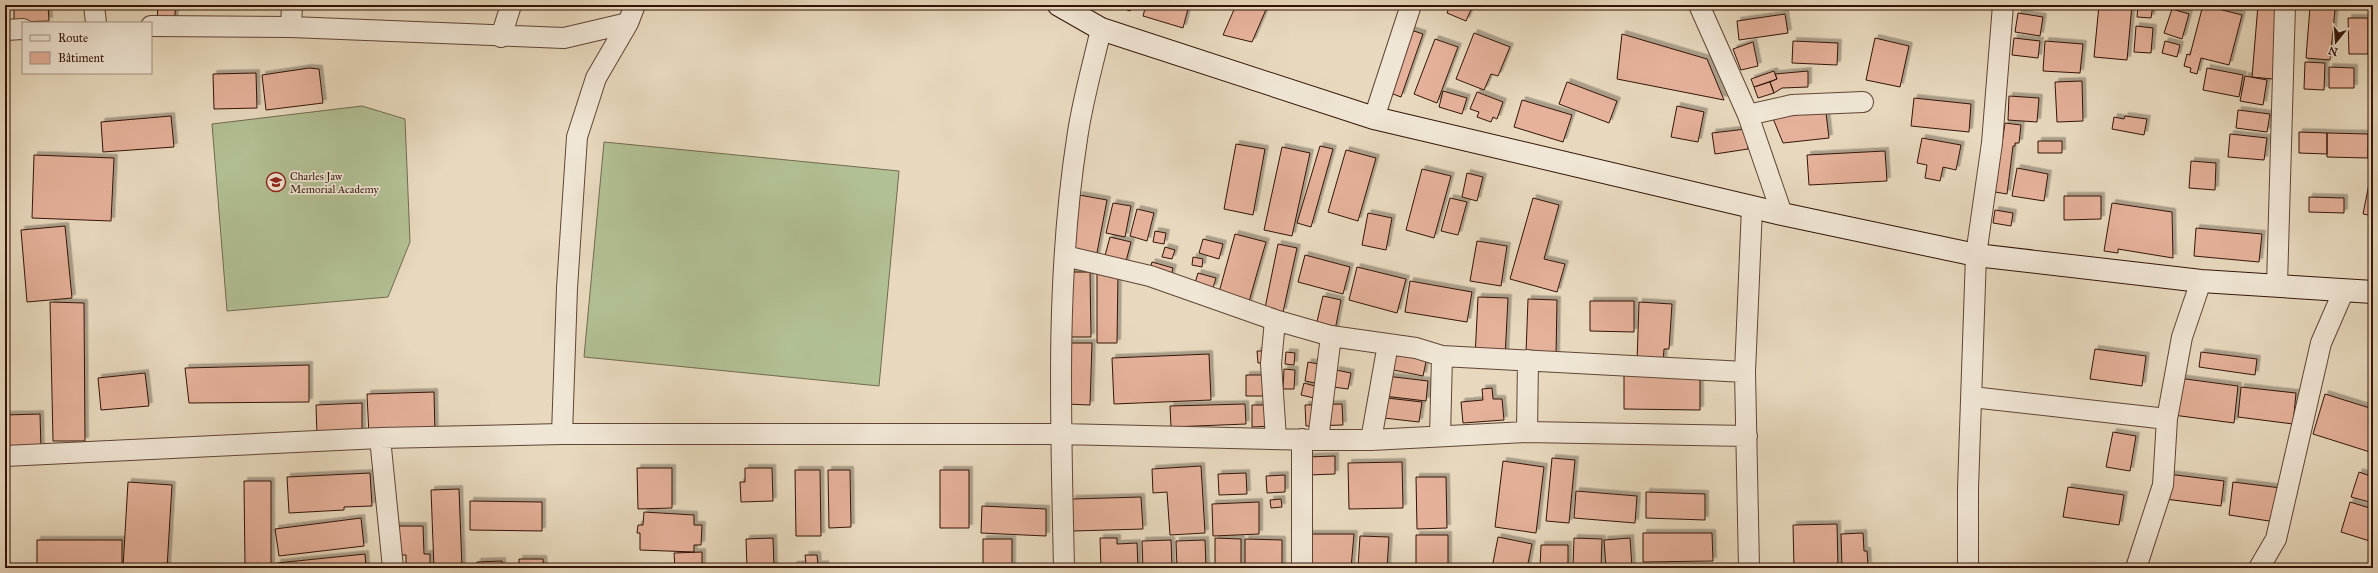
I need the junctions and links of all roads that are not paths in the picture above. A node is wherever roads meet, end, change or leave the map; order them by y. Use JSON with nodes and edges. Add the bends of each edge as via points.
{"nodes":[{"id":1,"x":94,"y":5,"type":"edge"},
{"id":2,"x":292,"y":5,"type":"edge"},
{"id":3,"x":510,"y":5,"type":"edge"},
{"id":4,"x":635,"y":5,"type":"edge"},
{"id":5,"x":1059,"y":5,"type":"edge"},
{"id":6,"x":1411,"y":5,"type":"edge"},
{"id":7,"x":1699,"y":5,"type":"edge"},
{"id":8,"x":2003,"y":5,"type":"edge"},
{"id":9,"x":2285,"y":5,"type":"edge"},
{"id":10,"x":1084,"y":12,"type":"edge"},
{"id":11,"x":96,"y":22,"type":"edge"},
{"id":12,"x":628,"y":23,"type":"junction"},
{"id":13,"x":152,"y":26,"type":"edge"},
{"id":14,"x":291,"y":27,"type":"junction"},
{"id":15,"x":22,"y":29,"type":"edge"},
{"id":16,"x":1101,"y":29,"type":"junction"},
{"id":17,"x":5,"y":30,"type":"edge"},
{"id":18,"x":501,"y":37,"type":"junction"},
{"id":19,"x":1863,"y":102,"type":"dead end"},
{"id":20,"x":1748,"y":115,"type":"junction"},
{"id":21,"x":1374,"y":118,"type":"junction"},
{"id":22,"x":1752,"y":207,"type":"junction"},
{"id":23,"x":1782,"y":214,"type":"junction"},
{"id":24,"x":1976,"y":255,"type":"junction"},
{"id":25,"x":1064,"y":256,"type":"junction"},
{"id":26,"x":2201,"y":281,"type":"junction"},
{"id":27,"x":2277,"y":285,"type":"junction"},
{"id":28,"x":2344,"y":290,"type":"junction"},
{"id":29,"x":2373,"y":292,"type":"edge"},
{"id":30,"x":1275,"y":320,"type":"junction"},
{"id":31,"x":1330,"y":336,"type":"junction"},
{"id":32,"x":1388,"y":344,"type":"junction"},
{"id":33,"x":1442,"y":356,"type":"junction"},
{"id":34,"x":1528,"y":360,"type":"junction"},
{"id":35,"x":1745,"y":372,"type":"junction"},
{"id":36,"x":1972,"y":397,"type":"junction"},
{"id":37,"x":2167,"y":419,"type":"junction"},
{"id":38,"x":1527,"y":432,"type":"junction"},
{"id":39,"x":562,"y":434,"type":"junction"},
{"id":40,"x":1061,"y":434,"type":"junction"},
{"id":41,"x":1440,"y":436,"type":"junction"},
{"id":42,"x":1747,"y":436,"type":"junction"},
{"id":43,"x":380,"y":438,"type":"junction"},
{"id":44,"x":1276,"y":438,"type":"junction"},
{"id":45,"x":1310,"y":440,"type":"junction"},
{"id":46,"x":1371,"y":440,"type":"junction"},
{"id":47,"x":5,"y":456,"type":"edge"},
{"id":48,"x":393,"y":568,"type":"edge"},
{"id":49,"x":1064,"y":568,"type":"edge"},
{"id":50,"x":1302,"y":568,"type":"edge"},
{"id":51,"x":1748,"y":568,"type":"edge"},
{"id":52,"x":1968,"y":568,"type":"edge"},
{"id":53,"x":2136,"y":568,"type":"edge"},
{"id":54,"x":2259,"y":568,"type":"edge"}],
"edges":[{"from":1,"to":11,"type":"street"},
{"from":2,"to":14,"type":"street"},
{"from":3,"to":18,"type":"street"},
{"from":4,"to":12,"type":"street"},
{"from":5,"to":10,"type":"street"},
{"from":6,"to":21,"type":"street"},
{"from":7,"to":20,"type":"street"},
{"from":8,"to":24,"type":"street","via":[[1992,143]]},
{"from":9,"to":27,"type":"street"},
{"from":10,"to":16,"type":"street"},
{"from":12,"to":18,"type":"street","via":[[564,38]]},
{"from":12,"to":39,"type":"street","via":[[596,78],[577,137],[567,288]]},
{"from":13,"to":14,"type":"street"},
{"from":14,"to":18,"type":"street"},
{"from":15,"to":17,"type":"street"},
{"from":16,"to":21,"type":"street"},
{"from":16,"to":25,"type":"street","via":[[1077,137]]},
{"from":19,"to":20,"type":"street","via":[[1792,105]]},
{"from":20,"to":23,"type":"street"},
{"from":21,"to":22,"type":"street"},
{"from":22,"to":23,"type":"street"},
{"from":22,"to":35,"type":"street"},
{"from":23,"to":24,"type":"street"},
{"from":24,"to":26,"type":"street"},
{"from":24,"to":36,"type":"street"},
{"from":25,"to":30,"type":"street","via":[[1150,276]]},
{"from":25,"to":40,"type":"street"},
{"from":26,"to":27,"type":"street"},
{"from":26,"to":37,"type":"street","via":[[2182,337]]},
{"from":27,"to":28,"type":"street"},
{"from":28,"to":29,"type":"street"},
{"from":28,"to":54,"type":"street","via":[[2321,343],[2276,539]]},
{"from":30,"to":31,"type":"street"},
{"from":30,"to":44,"type":"street","via":[[1271,364]]},
{"from":31,"to":32,"type":"street"},
{"from":31,"to":45,"type":"street"},
{"from":32,"to":33,"type":"street","via":[[1416,348]]},
{"from":32,"to":46,"type":"street"},
{"from":33,"to":34,"type":"street"},
{"from":33,"to":41,"type":"street"},
{"from":34,"to":35,"type":"street"},
{"from":34,"to":38,"type":"street"},
{"from":35,"to":42,"type":"street"},
{"from":36,"to":37,"type":"street"},
{"from":36,"to":52,"type":"street"},
{"from":37,"to":53,"type":"street","via":[[2163,485]]},
{"from":38,"to":41,"type":"street"},
{"from":38,"to":42,"type":"street"},
{"from":39,"to":40,"type":"street"},
{"from":39,"to":43,"type":"street"},
{"from":40,"to":44,"type":"street"},
{"from":40,"to":49,"type":"street"},
{"from":41,"to":46,"type":"street"},
{"from":42,"to":51,"type":"street"},
{"from":43,"to":47,"type":"street"},
{"from":43,"to":48,"type":"street"},
{"from":44,"to":45,"type":"street"},
{"from":45,"to":46,"type":"street"},
{"from":45,"to":50,"type":"street"}]}
